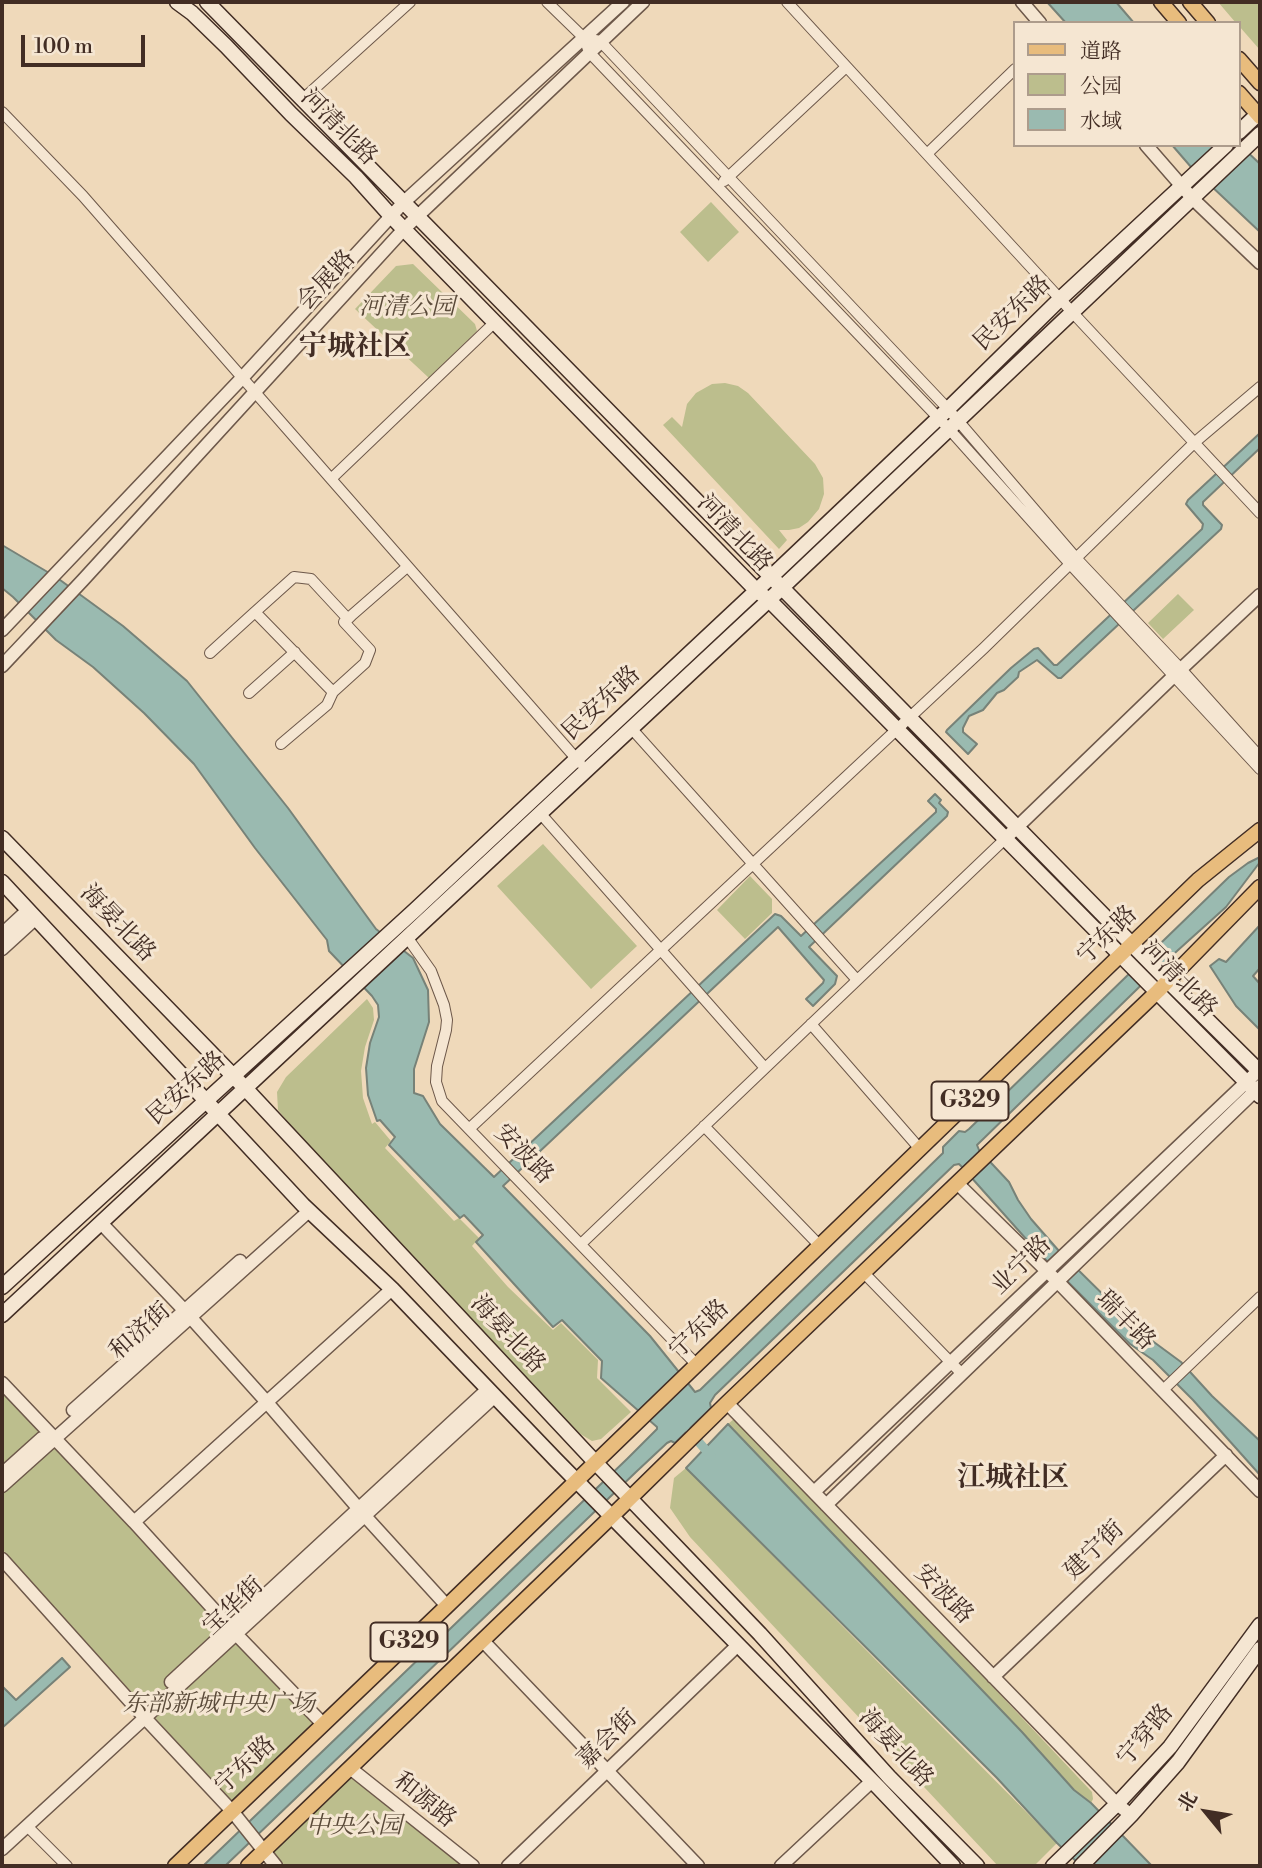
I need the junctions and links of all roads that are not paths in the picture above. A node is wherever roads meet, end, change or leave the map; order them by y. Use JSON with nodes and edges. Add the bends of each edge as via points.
{"nodes":[{"id":1,"x":177,"y":2,"type":"edge"},
{"id":2,"x":207,"y":2,"type":"edge"},
{"id":3,"x":410,"y":2,"type":"edge"},
{"id":4,"x":547,"y":2,"type":"edge"},
{"id":5,"x":623,"y":2,"type":"edge"},
{"id":6,"x":643,"y":2,"type":"edge"},
{"id":7,"x":787,"y":2,"type":"edge"},
{"id":8,"x":1022,"y":2,"type":"edge"},
{"id":9,"x":1161,"y":2,"type":"edge"},
{"id":10,"x":1190,"y":2,"type":"edge"},
{"id":11,"x":1038,"y":21,"type":"edge"},
{"id":12,"x":1177,"y":21,"type":"edge"},
{"id":13,"x":1206,"y":21,"type":"edge"},
{"id":14,"x":584,"y":38,"type":"junction"},
{"id":15,"x":600,"y":41,"type":"junction"},
{"id":16,"x":589,"y":52,"type":"junction"},
{"id":17,"x":1241,"y":61,"type":"edge"},
{"id":18,"x":846,"y":66,"type":"junction"},
{"id":19,"x":1014,"y":70,"type":"edge"},
{"id":20,"x":1260,"y":83,"type":"edge"},
{"id":21,"x":1241,"y":95,"type":"edge"},
{"id":22,"x":303,"y":99,"type":"junction"},
{"id":23,"x":2,"y":112,"type":"edge"},
{"id":24,"x":1259,"y":115,"type":"edge"},
{"id":25,"x":1241,"y":131,"type":"edge"},
{"id":26,"x":1255,"y":138,"type":"edge"},
{"id":27,"x":1148,"y":147,"type":"edge"},
{"id":28,"x":1224,"y":147,"type":"edge"},
{"id":29,"x":928,"y":155,"type":"junction"},
{"id":30,"x":727,"y":177,"type":"junction"},
{"id":31,"x":718,"y":186,"type":"junction"},
{"id":32,"x":1182,"y":187,"type":"junction"},
{"id":33,"x":1198,"y":194,"type":"junction"},
{"id":34,"x":404,"y":202,"type":"junction"},
{"id":35,"x":418,"y":215,"type":"junction"},
{"id":36,"x":391,"y":216,"type":"junction"},
{"id":37,"x":404,"y":229,"type":"junction"},
{"id":38,"x":1260,"y":263,"type":"edge"},
{"id":39,"x":1060,"y":299,"type":"junction"},
{"id":40,"x":1073,"y":313,"type":"junction"},
{"id":41,"x":495,"y":322,"type":"junction"},
{"id":42,"x":242,"y":378,"type":"junction"},
{"id":43,"x":1260,"y":387,"type":"edge"},
{"id":44,"x":254,"y":392,"type":"junction"},
{"id":45,"x":943,"y":414,"type":"junction"},
{"id":46,"x":954,"y":425,"type":"junction"},
{"id":47,"x":1194,"y":443,"type":"junction"},
{"id":48,"x":331,"y":479,"type":"junction"},
{"id":49,"x":1260,"y":513,"type":"edge"},
{"id":50,"x":1073,"y":561,"type":"junction"},
{"id":51,"x":407,"y":566,"type":"junction"},
{"id":52,"x":777,"y":582,"type":"junction"},
{"id":53,"x":757,"y":591,"type":"junction"},
{"id":54,"x":1260,"y":595,"type":"edge"},
{"id":55,"x":769,"y":600,"type":"junction"},
{"id":56,"x":255,"y":612,"type":"junction"},
{"id":57,"x":348,"y":619,"type":"junction"},
{"id":58,"x":2,"y":630,"type":"edge"},
{"id":59,"x":295,"y":652,"type":"junction"},
{"id":60,"x":210,"y":653,"type":"dead end"},
{"id":61,"x":2,"y":666,"type":"edge"},
{"id":62,"x":1178,"y":672,"type":"junction"},
{"id":63,"x":332,"y":692,"type":"junction"},
{"id":64,"x":249,"y":693,"type":"dead end"},
{"id":65,"x":910,"y":717,"type":"junction"},
{"id":66,"x":631,"y":728,"type":"junction"},
{"id":67,"x":897,"y":729,"type":"junction"},
{"id":68,"x":281,"y":744,"type":"dead end"},
{"id":69,"x":1260,"y":757,"type":"edge"},
{"id":70,"x":581,"y":765,"type":"junction"},
{"id":71,"x":1260,"y":769,"type":"edge"},
{"id":72,"x":540,"y":813,"type":"junction"},
{"id":73,"x":1018,"y":827,"type":"junction"},
{"id":74,"x":1260,"y":830,"type":"edge"},
{"id":75,"x":2,"y":838,"type":"edge"},
{"id":76,"x":1006,"y":838,"type":"junction"},
{"id":77,"x":753,"y":863,"type":"junction"},
{"id":78,"x":2,"y":882,"type":"edge"},
{"id":79,"x":1260,"y":887,"type":"edge"},
{"id":80,"x":32,"y":914,"type":"junction"},
{"id":81,"x":2,"y":934,"type":"edge"},
{"id":82,"x":407,"y":937,"type":"junction"},
{"id":83,"x":1132,"y":944,"type":"junction"},
{"id":84,"x":385,"y":947,"type":"junction"},
{"id":85,"x":2,"y":949,"type":"edge"},
{"id":86,"x":661,"y":950,"type":"junction"},
{"id":87,"x":1121,"y":954,"type":"junction"},
{"id":88,"x":359,"y":972,"type":"junction"},
{"id":89,"x":857,"y":981,"type":"junction"},
{"id":90,"x":1163,"y":986,"type":"junction"},
{"id":91,"x":811,"y":1024,"type":"junction"},
{"id":92,"x":765,"y":1068,"type":"junction"},
{"id":93,"x":1259,"y":1071,"type":"edge"},
{"id":94,"x":234,"y":1077,"type":"junction"},
{"id":95,"x":245,"y":1088,"type":"junction"},
{"id":96,"x":1256,"y":1088,"type":"edge"},
{"id":97,"x":207,"y":1101,"type":"junction"},
{"id":98,"x":218,"y":1113,"type":"junction"},
{"id":99,"x":704,"y":1126,"type":"junction"},
{"id":100,"x":469,"y":1129,"type":"junction"},
{"id":101,"x":920,"y":1149,"type":"junction"},
{"id":102,"x":957,"y":1183,"type":"junction"},
{"id":103,"x":306,"y":1208,"type":"junction"},
{"id":104,"x":102,"y":1223,"type":"junction"},
{"id":105,"x":581,"y":1244,"type":"junction"},
{"id":106,"x":820,"y":1247,"type":"junction"},
{"id":107,"x":1047,"y":1271,"type":"junction"},
{"id":108,"x":864,"y":1273,"type":"junction"},
{"id":109,"x":1058,"y":1282,"type":"junction"},
{"id":110,"x":2,"y":1287,"type":"edge"},
{"id":111,"x":392,"y":1289,"type":"junction"},
{"id":112,"x":1260,"y":1297,"type":"edge"},
{"id":113,"x":187,"y":1313,"type":"junction"},
{"id":114,"x":2,"y":1315,"type":"edge"},
{"id":115,"x":950,"y":1363,"type":"junction"},
{"id":116,"x":697,"y":1365,"type":"junction"},
{"id":117,"x":962,"y":1374,"type":"junction"},
{"id":118,"x":2,"y":1383,"type":"edge"},
{"id":119,"x":1163,"y":1390,"type":"junction"},
{"id":120,"x":491,"y":1392,"type":"junction"},
{"id":121,"x":266,"y":1402,"type":"junction"},
{"id":122,"x":727,"y":1403,"type":"junction"},
{"id":123,"x":51,"y":1435,"type":"junction"},
{"id":124,"x":1226,"y":1455,"type":"junction"},
{"id":125,"x":596,"y":1462,"type":"junction"},
{"id":126,"x":2,"y":1474,"type":"edge"},
{"id":127,"x":576,"y":1480,"type":"junction"},
{"id":128,"x":2,"y":1486,"type":"edge"},
{"id":129,"x":1260,"y":1491,"type":"edge"},
{"id":130,"x":814,"y":1492,"type":"junction"},
{"id":131,"x":630,"y":1498,"type":"junction"},
{"id":132,"x":827,"y":1505,"type":"junction"},
{"id":133,"x":362,"y":1512,"type":"junction"},
{"id":134,"x":612,"y":1516,"type":"junction"},
{"id":135,"x":134,"y":1522,"type":"junction"},
{"id":136,"x":2,"y":1559,"type":"edge"},
{"id":137,"x":447,"y":1606,"type":"junction"},
{"id":138,"x":1260,"y":1625,"type":"edge"},
{"id":139,"x":233,"y":1630,"type":"junction"},
{"id":140,"x":483,"y":1641,"type":"junction"},
{"id":141,"x":738,"y":1645,"type":"junction"},
{"id":142,"x":1260,"y":1649,"type":"edge"},
{"id":143,"x":993,"y":1677,"type":"junction"},
{"id":144,"x":142,"y":1715,"type":"junction"},
{"id":145,"x":323,"y":1724,"type":"junction"},
{"id":146,"x":350,"y":1768,"type":"junction"},
{"id":147,"x":607,"y":1771,"type":"junction"},
{"id":148,"x":872,"y":1781,"type":"junction"},
{"id":149,"x":1117,"y":1804,"type":"junction"},
{"id":150,"x":232,"y":1811,"type":"junction"},
{"id":151,"x":1131,"y":1815,"type":"junction"},
{"id":152,"x":27,"y":1826,"type":"junction"},
{"id":153,"x":2,"y":1839,"type":"edge"},
{"id":154,"x":2,"y":1849,"type":"edge"},
{"id":155,"x":264,"y":1851,"type":"junction"},
{"id":156,"x":66,"y":1866,"type":"edge"},
{"id":157,"x":175,"y":1866,"type":"edge"},
{"id":158,"x":248,"y":1866,"type":"edge"},
{"id":159,"x":276,"y":1866,"type":"edge"},
{"id":160,"x":472,"y":1866,"type":"edge"},
{"id":161,"x":508,"y":1866,"type":"edge"},
{"id":162,"x":698,"y":1866,"type":"edge"},
{"id":163,"x":781,"y":1866,"type":"edge"},
{"id":164,"x":953,"y":1866,"type":"edge"},
{"id":165,"x":977,"y":1866,"type":"edge"},
{"id":166,"x":1053,"y":1866,"type":"edge"},
{"id":167,"x":1081,"y":1866,"type":"edge"}],
"edges":[{"from":1,"to":36,"type":"main road","name":"河清北路","via":[[226,46]]},
{"from":2,"to":22,"type":"main road","name":"河清北路"},
{"from":3,"to":22,"type":"street"},
{"from":4,"to":14,"type":"street"},
{"from":5,"to":14,"type":"street","name":"会展路"},
{"from":6,"to":15,"type":"street","name":"会展路"},
{"from":7,"to":18,"type":"street"},
{"from":8,"to":11,"type":"street"},
{"from":9,"to":12,"type":"main road"},
{"from":10,"to":13,"type":"main road"},
{"from":14,"to":15,"type":"street"},
{"from":14,"to":16,"type":"street"},
{"from":14,"to":34,"type":"street","name":"会展路"},
{"from":15,"to":16,"type":"street","name":"会展路"},
{"from":15,"to":30,"type":"street"},
{"from":16,"to":31,"type":"street"},
{"from":16,"to":35,"type":"street","name":"会展路"},
{"from":17,"to":20,"type":"main road"},
{"from":18,"to":29,"type":"street"},
{"from":18,"to":30,"type":"street"},
{"from":19,"to":29,"type":"street"},
{"from":21,"to":24,"type":"main road"},
{"from":22,"to":34,"type":"main road","name":"河清北路"},
{"from":23,"to":42,"type":"street","via":[[83,196]]},
{"from":24,"to":25,"type":"main road"},
{"from":26,"to":33,"type":"main road","name":"民安东路"},
{"from":27,"to":32,"type":"street"},
{"from":28,"to":32,"type":"main road","name":"民安东路"},
{"from":29,"to":39,"type":"street"},
{"from":30,"to":31,"type":"street"},
{"from":30,"to":45,"type":"street"},
{"from":31,"to":45,"type":"street"},
{"from":32,"to":33,"type":"street"},
{"from":32,"to":39,"type":"main road","name":"民安东路"},
{"from":33,"to":38,"type":"street"},
{"from":33,"to":40,"type":"main road","name":"民安东路"},
{"from":34,"to":35,"type":"main road","name":"河清北路"},
{"from":34,"to":36,"type":"street","name":"会展路"},
{"from":35,"to":37,"type":"street","name":"会展路"},
{"from":35,"to":52,"type":"main road","name":"河清北路"},
{"from":36,"to":37,"type":"main road","name":"河清北路"},
{"from":36,"to":42,"type":"street","name":"会展路"},
{"from":37,"to":41,"type":"main road","name":"河清北路"},
{"from":37,"to":44,"type":"street","name":"会展路"},
{"from":39,"to":40,"type":"street"},
{"from":39,"to":45,"type":"main road","name":"民安东路"},
{"from":40,"to":46,"type":"main road","name":"民安东路"},
{"from":40,"to":47,"type":"street"},
{"from":41,"to":48,"type":"street"},
{"from":41,"to":53,"type":"main road","name":"河清北路"},
{"from":42,"to":44,"type":"street"},
{"from":42,"to":58,"type":"street","name":"会展路"},
{"from":43,"to":47,"type":"street"},
{"from":44,"to":48,"type":"street"},
{"from":44,"to":61,"type":"street","name":"会展路"},
{"from":45,"to":46,"type":"street"},
{"from":45,"to":52,"type":"main road","name":"民安东路"},
{"from":46,"to":50,"type":"street"},
{"from":46,"to":52,"type":"main road","name":"民安东路"},
{"from":47,"to":49,"type":"street"},
{"from":47,"to":50,"type":"street"},
{"from":48,"to":51,"type":"street"},
{"from":50,"to":62,"type":"street"},
{"from":50,"to":65,"type":"street"},
{"from":51,"to":57,"type":"street"},
{"from":51,"to":70,"type":"street"},
{"from":52,"to":53,"type":"main road","name":"民安东路"},
{"from":52,"to":55,"type":"main road","name":"民安东路"},
{"from":52,"to":65,"type":"main road","name":"河清北路"},
{"from":53,"to":55,"type":"main road","name":"河清北路"},
{"from":53,"to":70,"type":"main road","name":"民安东路"},
{"from":54,"to":62,"type":"street"},
{"from":55,"to":66,"type":"main road","name":"民安东路"},
{"from":55,"to":67,"type":"main road","name":"河清北路"},
{"from":56,"to":57,"type":"street","via":[[294,577],[311,579]]},
{"from":56,"to":59,"type":"street"},
{"from":56,"to":60,"type":"street"},
{"from":57,"to":63,"type":"street","via":[[344,622],[370,650],[366,663]]},
{"from":59,"to":63,"type":"street"},
{"from":59,"to":64,"type":"street"},
{"from":62,"to":69,"type":"street"},
{"from":62,"to":71,"type":"street"},
{"from":62,"to":73,"type":"street"},
{"from":63,"to":68,"type":"street","via":[[327,705]]},
{"from":65,"to":67,"type":"street"},
{"from":65,"to":73,"type":"main road","name":"河清北路"},
{"from":66,"to":70,"type":"main road","name":"民安东路"},
{"from":66,"to":77,"type":"street"},
{"from":67,"to":76,"type":"main road","name":"河清北路"},
{"from":67,"to":77,"type":"street"},
{"from":70,"to":72,"type":"main road","name":"民安东路"},
{"from":70,"to":84,"type":"main road","name":"民安东路"},
{"from":72,"to":82,"type":"main road","name":"民安东路"},
{"from":72,"to":86,"type":"street"},
{"from":73,"to":76,"type":"street"},
{"from":73,"to":83,"type":"main road","name":"河清北路"},
{"from":74,"to":83,"type":"main road","name":"宁东路","number":"G329","via":[[1198,880]]},
{"from":75,"to":94,"type":"main road","name":"海晏北路"},
{"from":76,"to":87,"type":"main road","name":"河清北路"},
{"from":76,"to":89,"type":"street"},
{"from":77,"to":86,"type":"street"},
{"from":77,"to":89,"type":"street"},
{"from":78,"to":80,"type":"main road","name":"海晏北路"},
{"from":79,"to":90,"type":"main road","number":"G329"},
{"from":80,"to":81,"type":"street"},
{"from":80,"to":85,"type":"street"},
{"from":80,"to":97,"type":"main road","name":"海晏北路"},
{"from":82,"to":84,"type":"main road","name":"民安东路"},
{"from":82,"to":100,"type":"street","name":"安波路","via":[[431,971],[447,1020],[437,1066],[439,1093]]},
{"from":83,"to":87,"type":"main road","name":"宁东路","number":"G329"},
{"from":83,"to":90,"type":"main road","name":"河清北路"},
{"from":84,"to":88,"type":"main road","name":"民安东路"},
{"from":86,"to":92,"type":"street"},
{"from":86,"to":100,"type":"street"},
{"from":87,"to":90,"type":"main road","name":"河清北路"},
{"from":87,"to":101,"type":"main road","name":"宁东路","number":"G329"},
{"from":88,"to":94,"type":"main road","name":"民安东路"},
{"from":88,"to":95,"type":"main road"},
{"from":89,"to":91,"type":"street"},
{"from":90,"to":93,"type":"main road","name":"河清北路"},
{"from":90,"to":96,"type":"main road","name":"河清北路"},
{"from":90,"to":102,"type":"main road","number":"G329"},
{"from":91,"to":92,"type":"street"},
{"from":91,"to":101,"type":"street"},
{"from":92,"to":99,"type":"street"},
{"from":93,"to":96,"type":"street","name":"业宁路"},
{"from":94,"to":95,"type":"main road","name":"海晏北路"},
{"from":94,"to":97,"type":"main road","name":"民安东路"},
{"from":95,"to":98,"type":"main road"},
{"from":95,"to":125,"type":"main road","name":"海晏北路"},
{"from":96,"to":107,"type":"street","name":"业宁路"},
{"from":96,"to":109,"type":"street","name":"业宁路"},
{"from":97,"to":98,"type":"main road","name":"海晏北路"},
{"from":97,"to":110,"type":"main road","name":"民安东路"},
{"from":98,"to":103,"type":"main road","name":"海晏北路"},
{"from":98,"to":104,"type":"main road"},
{"from":99,"to":105,"type":"street"},
{"from":99,"to":106,"type":"street"},
{"from":100,"to":105,"type":"street","name":"安波路"},
{"from":101,"to":106,"type":"main road","name":"宁东路","number":"G329"},
{"from":102,"to":107,"type":"street","name":"瑞丰路"},
{"from":102,"to":108,"type":"main road","number":"G329"},
{"from":103,"to":111,"type":"main road","name":"海晏北路"},
{"from":103,"to":113,"type":"street","name":"和济街"},
{"from":104,"to":113,"type":"street"},
{"from":104,"to":114,"type":"main road"},
{"from":105,"to":116,"type":"street","name":"安波路"},
{"from":106,"to":116,"type":"main road","name":"宁东路","number":"G329"},
{"from":107,"to":109,"type":"street","name":"瑞丰路"},
{"from":107,"to":115,"type":"street","name":"业宁路"},
{"from":108,"to":115,"type":"street"},
{"from":108,"to":122,"type":"main road","number":"G329"},
{"from":109,"to":117,"type":"street","name":"业宁路"},
{"from":109,"to":119,"type":"street","name":"瑞丰路"},
{"from":111,"to":120,"type":"main road","name":"海晏北路"},
{"from":111,"to":121,"type":"street"},
{"from":112,"to":119,"type":"street"},
{"from":113,"to":121,"type":"street"},
{"from":113,"to":123,"type":"street","name":"和济街"},
{"from":115,"to":117,"type":"street"},
{"from":115,"to":130,"type":"street","name":"业宁路"},
{"from":116,"to":125,"type":"main road","name":"宁东路","number":"G329"},
{"from":117,"to":132,"type":"street","name":"业宁路"},
{"from":118,"to":123,"type":"street"},
{"from":119,"to":124,"type":"street","name":"瑞丰路"},
{"from":120,"to":127,"type":"main road","name":"海晏北路"},
{"from":120,"to":133,"type":"street","name":"宝华街"},
{"from":121,"to":133,"type":"street"},
{"from":121,"to":135,"type":"street"},
{"from":122,"to":130,"type":"street","name":"安波路"},
{"from":122,"to":131,"type":"main road","number":"G329"},
{"from":123,"to":126,"type":"street","name":"和济街"},
{"from":123,"to":128,"type":"street","name":"和济街"},
{"from":123,"to":135,"type":"street"},
{"from":124,"to":129,"type":"street","name":"瑞丰路"},
{"from":124,"to":143,"type":"street","name":"建宁街"},
{"from":125,"to":127,"type":"main road","name":"宁东路","number":"G329"},
{"from":125,"to":131,"type":"main road","name":"海晏北路"},
{"from":127,"to":134,"type":"main road","name":"海晏北路"},
{"from":127,"to":137,"type":"main road","name":"宁东路","number":"G329"},
{"from":130,"to":132,"type":"street","name":"安波路"},
{"from":131,"to":134,"type":"main road","number":"G329"},
{"from":131,"to":165,"type":"main road","name":"海晏北路"},
{"from":132,"to":143,"type":"street","name":"安波路"},
{"from":133,"to":137,"type":"street"},
{"from":133,"to":139,"type":"street","name":"宝华街"},
{"from":134,"to":140,"type":"main road","number":"G329"},
{"from":134,"to":141,"type":"main road","name":"海晏北路"},
{"from":135,"to":139,"type":"street"},
{"from":136,"to":144,"type":"street"},
{"from":137,"to":145,"type":"main road","name":"宁东路","number":"G329"},
{"from":138,"to":149,"type":"main road","name":"宁穿路","via":[[1170,1747]]},
{"from":139,"to":144,"type":"street","name":"宝华街"},
{"from":139,"to":145,"type":"street"},
{"from":140,"to":146,"type":"main road","number":"G329"},
{"from":140,"to":147,"type":"street"},
{"from":141,"to":147,"type":"street","name":"嘉会街"},
{"from":141,"to":148,"type":"main road","name":"海晏北路"},
{"from":142,"to":151,"type":"main road","name":"宁穿路","via":[[1178,1762]]},
{"from":143,"to":149,"type":"street","name":"安波路"},
{"from":144,"to":150,"type":"street"},
{"from":144,"to":152,"type":"street","name":"宝华街"},
{"from":144,"to":153,"type":"street","name":"宝华街"},
{"from":145,"to":150,"type":"main road","name":"宁东路","number":"G329"},
{"from":146,"to":155,"type":"main road","number":"G329"},
{"from":146,"to":160,"type":"street","name":"和源路"},
{"from":147,"to":161,"type":"street","name":"嘉会街"},
{"from":147,"to":162,"type":"street"},
{"from":148,"to":163,"type":"street"},
{"from":148,"to":164,"type":"main road","name":"海晏北路"},
{"from":149,"to":151,"type":"street","name":"安波路"},
{"from":149,"to":166,"type":"main road","name":"宁穿路"},
{"from":150,"to":155,"type":"street"},
{"from":150,"to":157,"type":"main road","name":"宁东路","number":"G329"},
{"from":151,"to":167,"type":"main road","name":"宁穿路"},
{"from":152,"to":154,"type":"street","name":"宝华街"},
{"from":152,"to":156,"type":"street"},
{"from":155,"to":158,"type":"main road","number":"G329"},
{"from":155,"to":159,"type":"street"}]}
